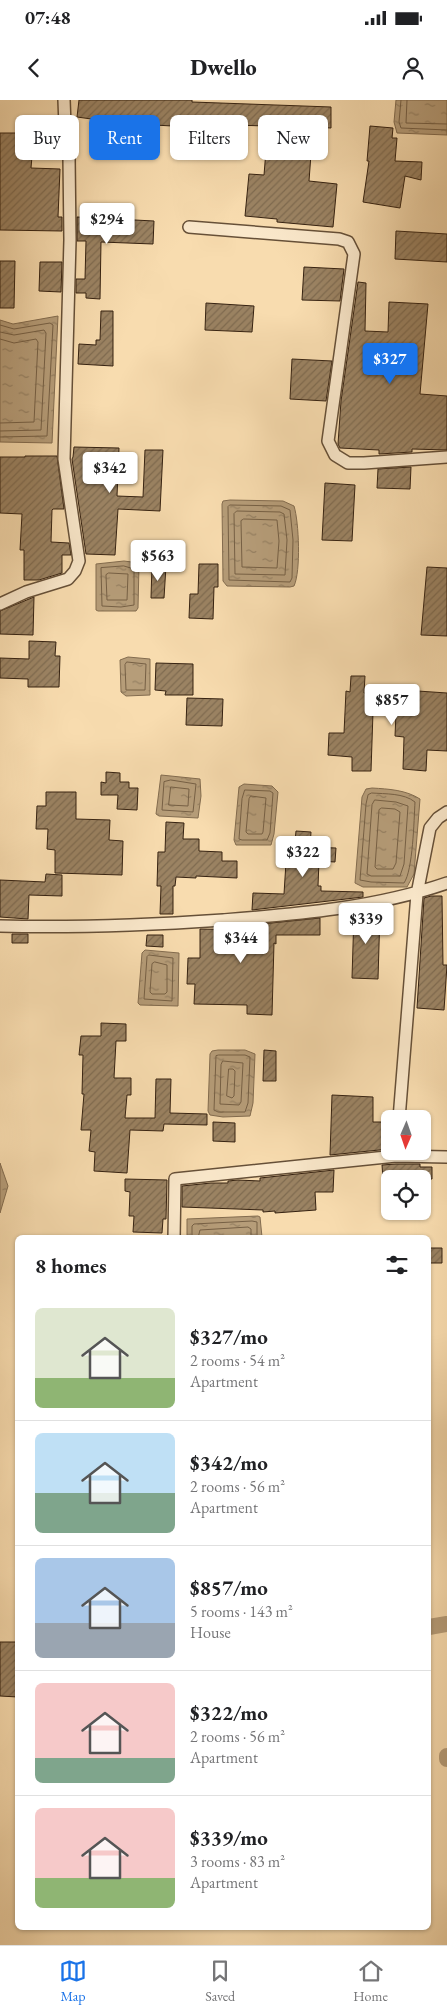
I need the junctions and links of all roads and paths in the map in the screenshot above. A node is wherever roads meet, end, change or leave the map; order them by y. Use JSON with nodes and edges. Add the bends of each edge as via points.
{"nodes":[{"id":1,"x":64,"y":100,"type":"edge"},
{"id":2,"x":189,"y":227,"type":"dead end"},
{"id":3,"x":447,"y":456,"type":"edge"},
{"id":4,"x":0,"y":604,"type":"edge"},
{"id":5,"x":447,"y":812,"type":"edge"},
{"id":6,"x":447,"y":883,"type":"edge"},
{"id":7,"x":417,"y":894,"type":"junction"},
{"id":8,"x":0,"y":926,"type":"edge"},
{"id":9,"x":400,"y":1110,"type":"edge"},
{"id":10,"x":381,"y":1156,"type":"edge"},
{"id":11,"x":431,"y":1156,"type":"edge"},
{"id":12,"x":447,"y":1157,"type":"edge"},
{"id":13,"x":174,"y":1235,"type":"edge"}],
"edges":[{"from":1,"to":4,"type":"street","via":[[70,157],[64,459],[79,561],[68,579]]},
{"from":2,"to":3,"type":"street","via":[[348,242],[354,254],[328,442],[335,455],[348,463]]},
{"from":5,"to":7,"type":"street","via":[[430,828]]},
{"from":6,"to":7,"type":"street"},
{"from":7,"to":8,"type":"street","via":[[295,915],[123,926]]},
{"from":7,"to":9,"type":"street"},
{"from":10,"to":13,"type":"street","via":[[175,1179]]},
{"from":11,"to":12,"type":"street"}]}
